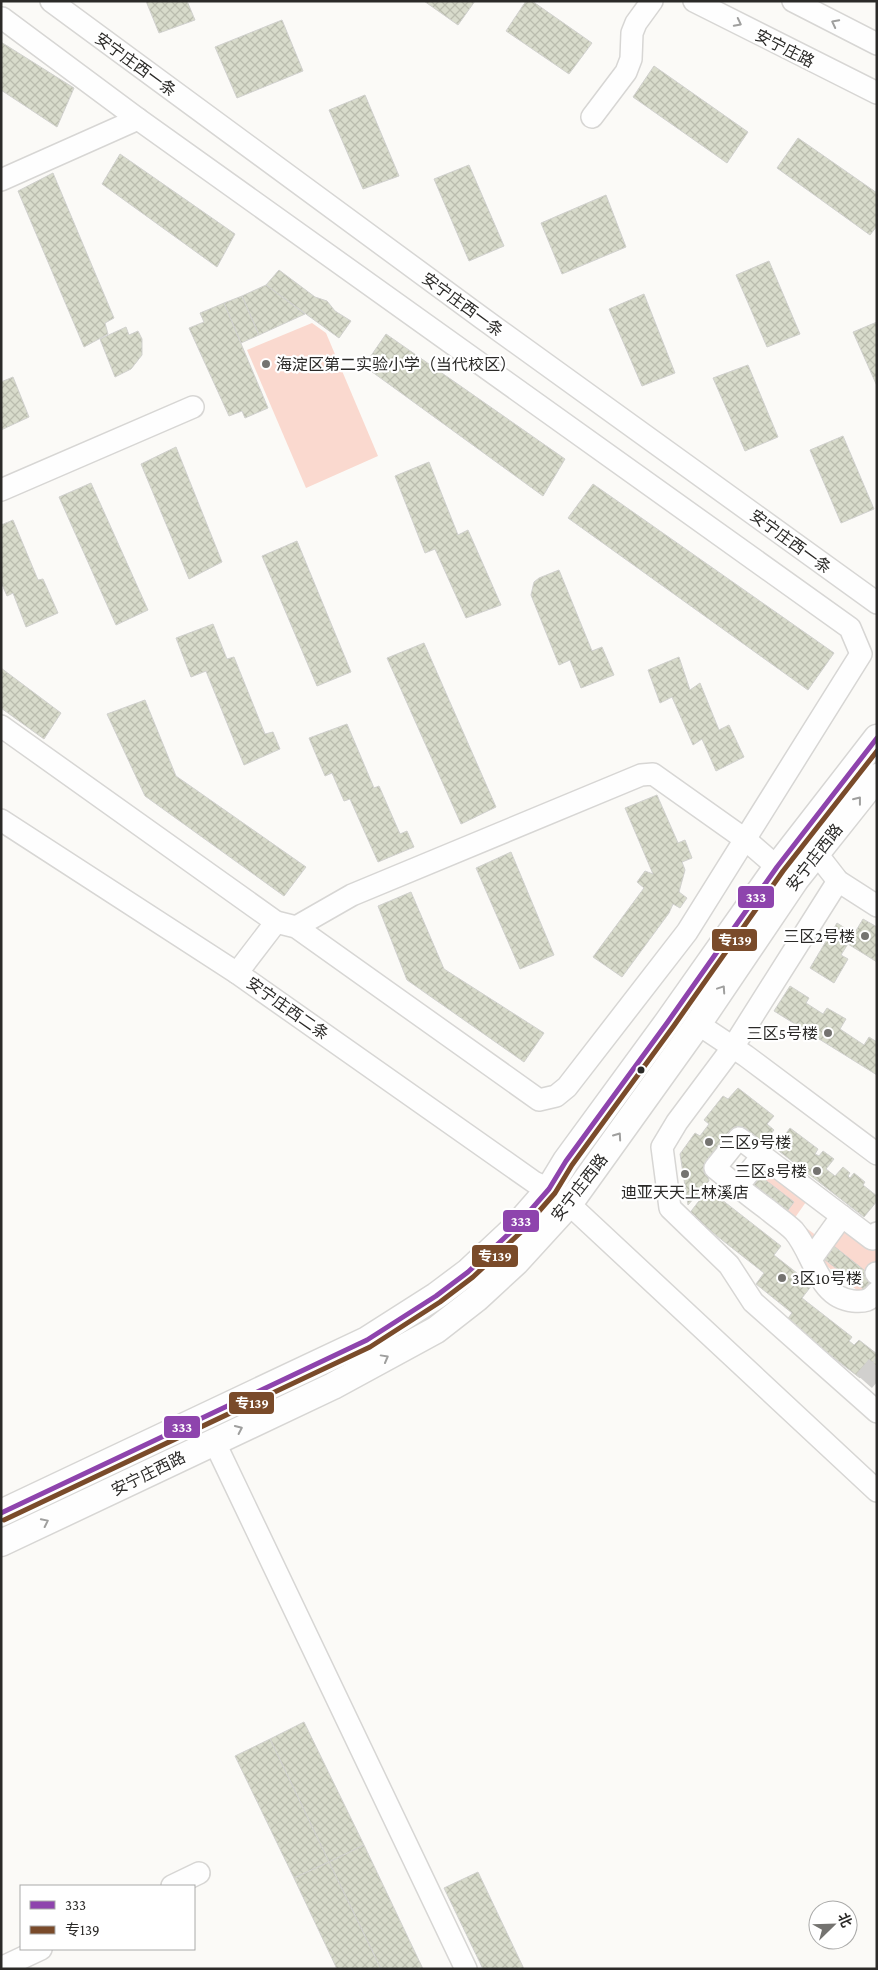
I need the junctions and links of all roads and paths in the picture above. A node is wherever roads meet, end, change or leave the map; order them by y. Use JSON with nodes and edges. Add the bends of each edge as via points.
{"nodes":[{"id":1,"x":51,"y":1,"type":"edge"},
{"id":2,"x":652,"y":1,"type":"edge"},
{"id":3,"x":694,"y":1,"type":"edge"},
{"id":4,"x":793,"y":1,"type":"edge"},
{"id":5,"x":2,"y":18,"type":"edge"},
{"id":6,"x":877,"y":44,"type":"edge"},
{"id":7,"x":877,"y":93,"type":"edge"},
{"id":8,"x":592,"y":118,"type":"dead end"},
{"id":9,"x":138,"y":119,"type":"junction"},
{"id":10,"x":1,"y":180,"type":"edge"},
{"id":11,"x":194,"y":407,"type":"dead end"},
{"id":12,"x":1,"y":490,"type":"edge"},
{"id":13,"x":877,"y":603,"type":"edge"},
{"id":14,"x":1,"y":726,"type":"edge"},
{"id":15,"x":877,"y":738,"type":"edge"},
{"id":16,"x":877,"y":777,"type":"edge"},
{"id":17,"x":1,"y":820,"type":"edge"},
{"id":18,"x":746,"y":840,"type":"junction"},
{"id":19,"x":817,"y":854,"type":"junction"},
{"id":20,"x":786,"y":873,"type":"junction"},
{"id":21,"x":838,"y":881,"type":"junction"},
{"id":22,"x":877,"y":906,"type":"edge"},
{"id":23,"x":276,"y":922,"type":"junction"},
{"id":24,"x":296,"y":928,"type":"junction"},
{"id":25,"x":238,"y":973,"type":"junction"},
{"id":26,"x":698,"y":1024,"type":"junction"},
{"id":27,"x":733,"y":1047,"type":"junction"},
{"id":28,"x":877,"y":1154,"type":"edge"},
{"id":29,"x":762,"y":1156,"type":"junction"},
{"id":30,"x":738,"y":1186,"type":"junction"},
{"id":31,"x":559,"y":1196,"type":"junction"},
{"id":32,"x":842,"y":1216,"type":"junction"},
{"id":33,"x":875,"y":1238,"type":"edge"},
{"id":34,"x":811,"y":1259,"type":"junction"},
{"id":35,"x":876,"y":1280,"type":"edge"},
{"id":36,"x":877,"y":1412,"type":"edge"},
{"id":37,"x":214,"y":1441,"type":"junction"},
{"id":38,"x":877,"y":1491,"type":"edge"},
{"id":39,"x":1,"y":1513,"type":"edge"},
{"id":40,"x":1,"y":1543,"type":"edge"},
{"id":41,"x":199,"y":1873,"type":"dead end"},
{"id":42,"x":174,"y":1885,"type":"edge"},
{"id":43,"x":38,"y":1950,"type":"edge"},
{"id":44,"x":6,"y":1962,"type":"edge"},
{"id":45,"x":466,"y":1969,"type":"edge"}],
"edges":[{"from":1,"to":13,"type":"street","name":"安宁庄西一条"},
{"from":2,"to":8,"type":"street","via":[[632,33],[631,59],[626,72]]},
{"from":3,"to":7,"type":"street","name":"安宁庄路","one_way":true},
{"from":6,"to":4,"type":"street","one_way":true},
{"from":5,"to":9,"type":"street"},
{"from":9,"to":10,"type":"street"},
{"from":9,"to":18,"type":"street","via":[[850,628],[861,654]]},
{"from":11,"to":12,"type":"street"},
{"from":14,"to":23,"type":"street"},
{"from":15,"to":20,"type":"main road"},
{"from":19,"to":16,"type":"main road","name":"安宁庄西路","one_way":true},
{"from":17,"to":25,"type":"street","name":"安宁庄西二条"},
{"from":18,"to":20,"type":"street"},
{"from":18,"to":24,"type":"street","via":[[653,774],[641,775],[352,895]]},
{"from":18,"to":24,"type":"street","via":[[687,932],[567,1087],[556,1096],[539,1100]]},
{"from":19,"to":20,"type":"main road","name":"安宁庄西路"},
{"from":19,"to":21,"type":"street"},
{"from":26,"to":20,"type":"main road","name":"安宁庄西路","one_way":true},
{"from":20,"to":31,"type":"main road","via":[[667,1023],[566,1161]]},
{"from":21,"to":22,"type":"street"},
{"from":21,"to":27,"type":"street"},
{"from":23,"to":24,"type":"street"},
{"from":23,"to":25,"type":"street"},
{"from":25,"to":31,"type":"street","name":"安宁庄西二条","via":[[534,1182]]},
{"from":26,"to":27,"type":"street"},
{"from":31,"to":26,"type":"main road","name":"安宁庄西路","one_way":true},
{"from":27,"to":28,"type":"street"},
{"from":27,"to":36,"type":"street","via":[[662,1147],[670,1208],[729,1264],[753,1302],[859,1386]]},
{"from":29,"to":30,"type":"street"},
{"from":29,"to":30,"type":"street","via":[[739,1138],[715,1168]]},
{"from":29,"to":32,"type":"street"},
{"from":30,"to":34,"type":"street","via":[[794,1231]]},
{"from":37,"to":31,"type":"main road","name":"安宁庄西路","one_way":true,"via":[[333,1386],[436,1330],[478,1298],[516,1262]]},
{"from":31,"to":38,"type":"street","name":"安宁庄西二条"},
{"from":31,"to":39,"type":"main road","name":"安宁庄西路","via":[[515,1228],[468,1272],[367,1340]]},
{"from":32,"to":33,"type":"street"},
{"from":32,"to":34,"type":"street"},
{"from":34,"to":35,"type":"street","via":[[823,1283],[841,1299],[870,1300]]},
{"from":40,"to":37,"type":"main road","name":"安宁庄西路","one_way":true},
{"from":37,"to":45,"type":"street"},
{"from":41,"to":42,"type":"street"},
{"from":43,"to":44,"type":"street"}]}
